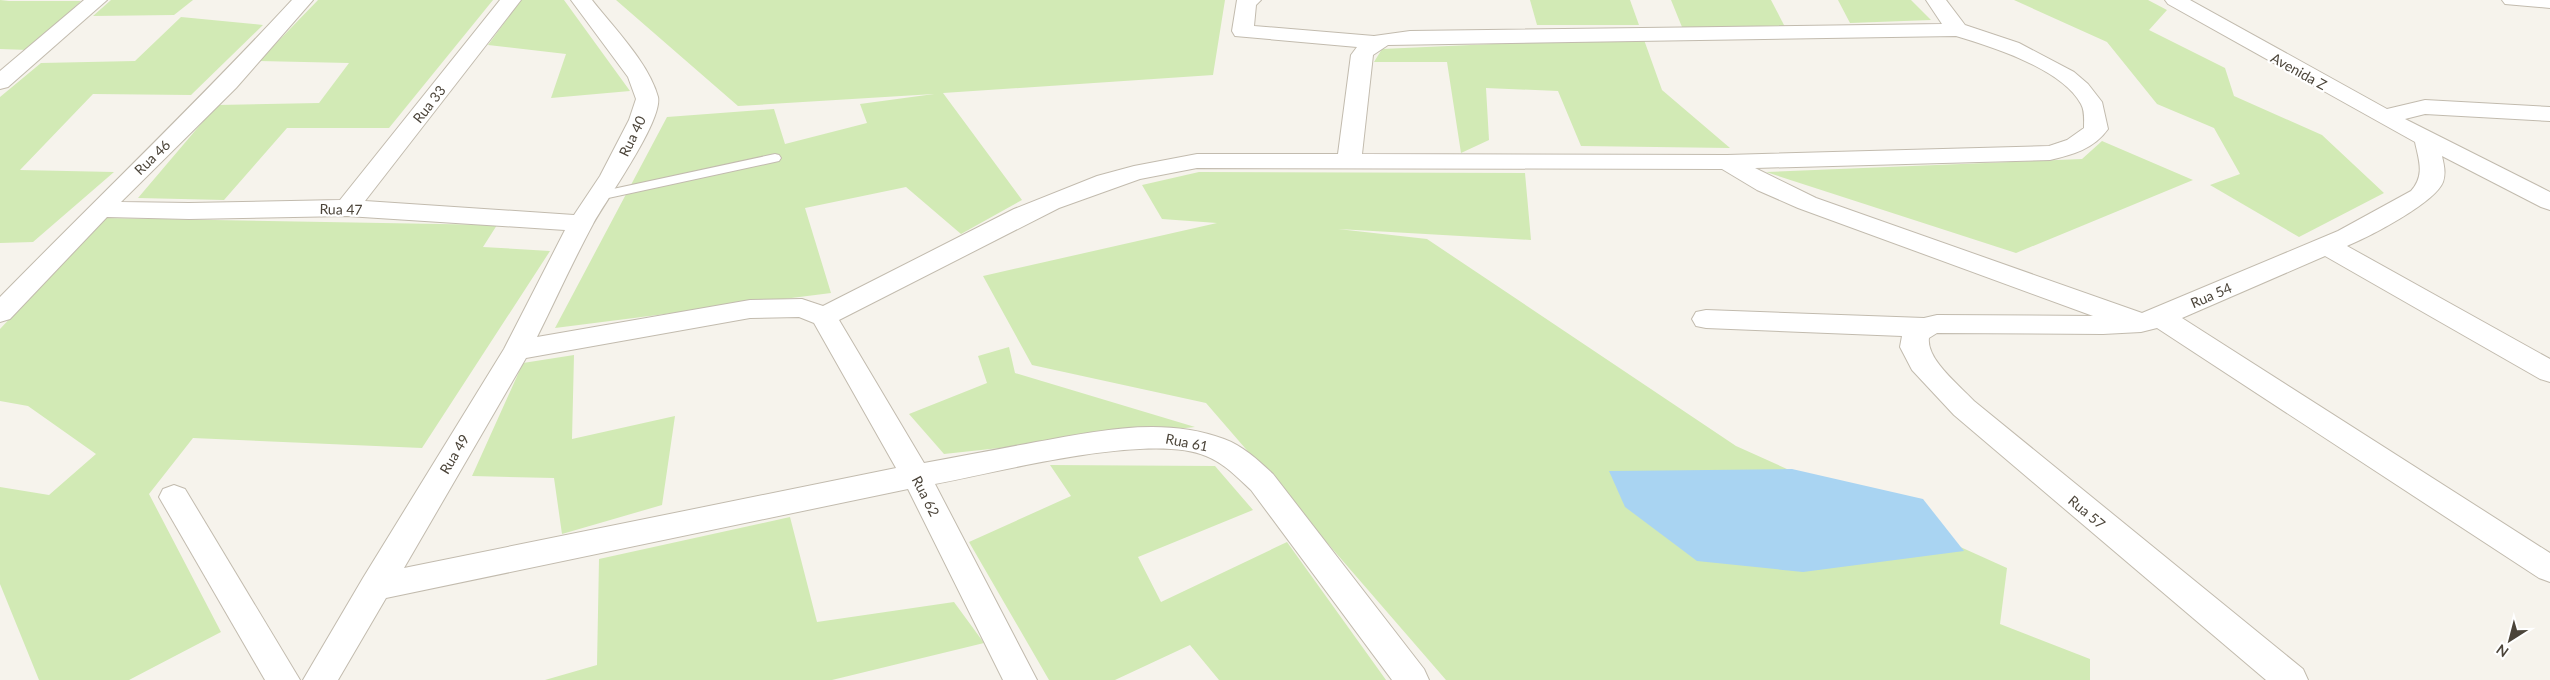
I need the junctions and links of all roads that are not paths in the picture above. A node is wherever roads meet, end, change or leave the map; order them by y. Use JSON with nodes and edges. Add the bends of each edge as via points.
{"nodes":[{"id":1,"x":97,"y":0,"type":"edge"},
{"id":2,"x":303,"y":0,"type":"edge"},
{"id":3,"x":511,"y":0,"type":"edge"},
{"id":4,"x":581,"y":0,"type":"edge"},
{"id":5,"x":1251,"y":0,"type":"edge"},
{"id":6,"x":1936,"y":0,"type":"edge"},
{"id":7,"x":2175,"y":0,"type":"edge"},
{"id":8,"x":2512,"y":0,"type":"edge"},
{"id":9,"x":2550,"y":2,"type":"edge"},
{"id":10,"x":1957,"y":30,"type":"junction"},
{"id":11,"x":1375,"y":42,"type":"junction"},
{"id":12,"x":0,"y":82,"type":"edge"},
{"id":13,"x":2550,"y":114,"type":"edge"},
{"id":14,"x":2384,"y":117,"type":"junction"},
{"id":15,"x":2426,"y":139,"type":"junction"},
{"id":16,"x":775,"y":158,"type":"dead end"},
{"id":17,"x":1349,"y":161,"type":"junction"},
{"id":18,"x":1727,"y":162,"type":"junction"},
{"id":19,"x":599,"y":196,"type":"junction"},
{"id":20,"x":2550,"y":202,"type":"edge"},
{"id":21,"x":347,"y":208,"type":"junction"},
{"id":22,"x":101,"y":209,"type":"junction"},
{"id":23,"x":581,"y":223,"type":"junction"},
{"id":24,"x":2327,"y":246,"type":"junction"},
{"id":25,"x":0,"y":313,"type":"edge"},
{"id":26,"x":824,"y":317,"type":"junction"},
{"id":27,"x":1706,"y":319,"type":"dead end"},
{"id":28,"x":2150,"y":320,"type":"junction"},
{"id":29,"x":1924,"y":327,"type":"junction"},
{"id":30,"x":517,"y":350,"type":"junction"},
{"id":31,"x":2550,"y":372,"type":"edge"},
{"id":32,"x":916,"y":476,"type":"junction"},
{"id":33,"x":174,"y":497,"type":"dead end"},
{"id":34,"x":2550,"y":569,"type":"edge"},
{"id":35,"x":374,"y":586,"type":"junction"},
{"id":36,"x":2262,"y":668,"type":"edge"},
{"id":37,"x":283,"y":680,"type":"edge"},
{"id":38,"x":320,"y":680,"type":"edge"},
{"id":39,"x":1020,"y":680,"type":"edge"},
{"id":40,"x":1412,"y":680,"type":"edge"},
{"id":41,"x":2292,"y":680,"type":"edge"}],
"edges":[{"from":1,"to":12,"type":"street"},
{"from":2,"to":22,"type":"street","name":"Rua 46","via":[[228,83]]},
{"from":3,"to":21,"type":"street","name":"Rua 33"},
{"from":4,"to":19,"type":"street","name":"Rua 40","via":[[639,76],[647,100],[641,120]]},
{"from":5,"to":11,"type":"street","via":[[1246,2],[1243,31]]},
{"from":6,"to":10,"type":"street"},
{"from":7,"to":14,"type":"street","name":"Avenida Z"},
{"from":8,"to":9,"type":"street"},
{"from":10,"to":11,"type":"street","via":[[1410,37],[1384,38]]},
{"from":10,"to":18,"type":"street","via":[[2007,45],[2071,81],[2092,103],[2096,129],[2074,147],[2050,153]]},
{"from":11,"to":17,"type":"street","via":[[1366,48],[1359,65]]},
{"from":13,"to":14,"type":"street","via":[[2425,106]]},
{"from":14,"to":15,"type":"street","name":"Avenida Z"},
{"from":15,"to":20,"type":"street","name":"Avenida Z"},
{"from":15,"to":24,"type":"street","name":"Rua 54","via":[[2433,172],[2430,184],[2420,196]]},
{"from":16,"to":19,"type":"lane"},
{"from":17,"to":18,"type":"street"},
{"from":17,"to":26,"type":"street","via":[[1198,161],[1110,178],[1017,216]]},
{"from":18,"to":28,"type":"street","via":[[1766,185],[1807,203]]},
{"from":19,"to":23,"type":"street","name":"Rua 40"},
{"from":21,"to":22,"type":"street","name":"Rua 47"},
{"from":21,"to":23,"type":"street","name":"Rua 47"},
{"from":22,"to":25,"type":"street","name":"Rua 46"},
{"from":23,"to":30,"type":"street","name":"Rua 49"},
{"from":24,"to":28,"type":"street","name":"Rua 54"},
{"from":24,"to":31,"type":"street"},
{"from":26,"to":30,"type":"street","via":[[802,308],[750,309]]},
{"from":26,"to":32,"type":"street","name":"Rua 62"},
{"from":27,"to":29,"type":"street","name":"Rua 54"},
{"from":28,"to":29,"type":"street","name":"Rua 54","via":[[2104,325],[1937,324]]},
{"from":28,"to":34,"type":"street"},
{"from":29,"to":36,"type":"street","name":"Rua 57","via":[[1916,334],[1914,347],[1922,363],[1964,408]]},
{"from":30,"to":35,"type":"street","name":"Rua 49"},
{"from":32,"to":35,"type":"street","name":"Rua 61"},
{"from":32,"to":39,"type":"street","name":"Rua 62"},
{"from":32,"to":40,"type":"street","name":"Rua 61","via":[[1086,444],[1133,439],[1185,439],[1215,447],[1240,462],[1262,482]]},
{"from":33,"to":37,"type":"street"},
{"from":35,"to":38,"type":"street","name":"Rua 49"},
{"from":36,"to":41,"type":"street","name":"Rua 57"}]}
